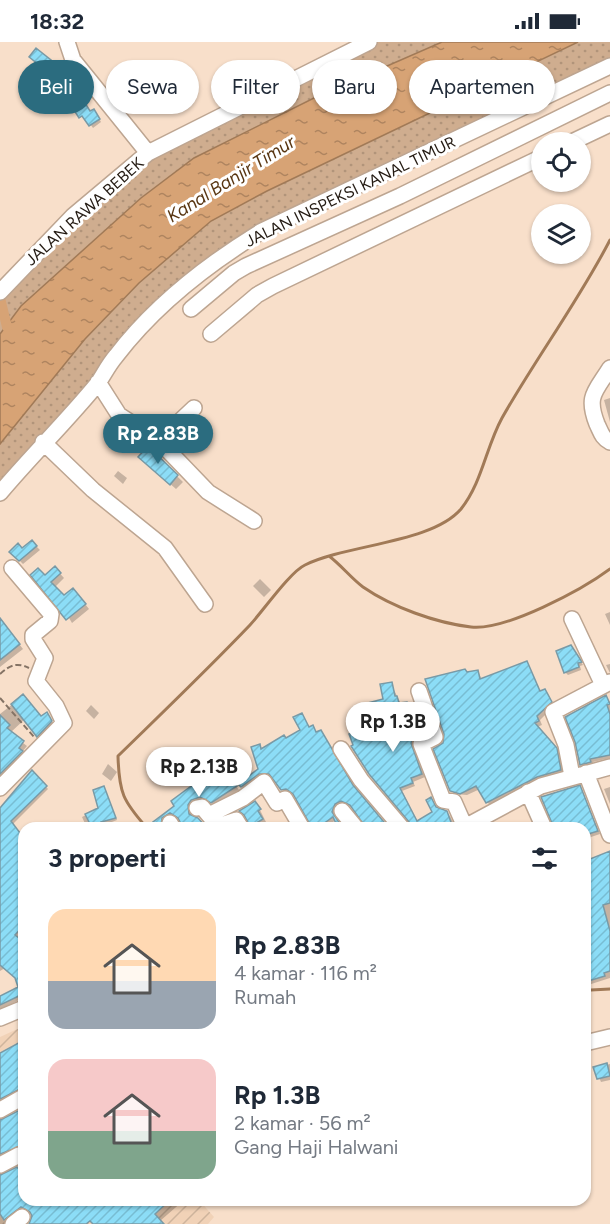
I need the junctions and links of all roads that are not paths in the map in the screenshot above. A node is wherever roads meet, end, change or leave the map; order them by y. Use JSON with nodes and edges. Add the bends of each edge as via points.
{"nodes":[{"id":1,"x":67,"y":42,"type":"edge"},
{"id":2,"x":369,"y":42,"type":"edge"},
{"id":3,"x":610,"y":66,"type":"edge"},
{"id":4,"x":610,"y":93,"type":"edge"},
{"id":5,"x":610,"y":124,"type":"edge"},
{"id":6,"x":591,"y":133,"type":"edge"},
{"id":7,"x":148,"y":153,"type":"junction"},
{"id":8,"x":531,"y":162,"type":"edge"},
{"id":9,"x":0,"y":292,"type":"edge"},
{"id":10,"x":191,"y":309,"type":"dead end"},
{"id":11,"x":211,"y":334,"type":"dead end"},
{"id":12,"x":610,"y":368,"type":"edge"},
{"id":13,"x":98,"y":382,"type":"junction"},
{"id":14,"x":194,"y":408,"type":"dead end"},
{"id":15,"x":159,"y":441,"type":"junction"},
{"id":16,"x":43,"y":442,"type":"junction"},
{"id":17,"x":610,"y":442,"type":"edge"},
{"id":18,"x":0,"y":493,"type":"edge"},
{"id":19,"x":254,"y":521,"type":"dead end"},
{"id":20,"x":12,"y":568,"type":"dead end"},
{"id":21,"x":206,"y":604,"type":"dead end"},
{"id":22,"x":572,"y":619,"type":"dead end"},
{"id":23,"x":607,"y":683,"type":"edge"},
{"id":24,"x":419,"y":691,"type":"dead end"},
{"id":25,"x":341,"y":749,"type":"dead end"},
{"id":26,"x":610,"y":767,"type":"edge"},
{"id":27,"x":579,"y":774,"type":"junction"},
{"id":28,"x":0,"y":788,"type":"edge"},
{"id":29,"x":528,"y":792,"type":"junction"},
{"id":30,"x":342,"y":811,"type":"dead end"},
{"id":31,"x":214,"y":822,"type":"edge"},
{"id":32,"x":298,"y":822,"type":"edge"},
{"id":33,"x":351,"y":822,"type":"edge"},
{"id":34,"x":397,"y":822,"type":"edge"},
{"id":35,"x":462,"y":822,"type":"edge"},
{"id":36,"x":473,"y":822,"type":"edge"},
{"id":37,"x":541,"y":822,"type":"edge"},
{"id":38,"x":610,"y":835,"type":"edge"},
{"id":39,"x":18,"y":1010,"type":"edge"},
{"id":40,"x":0,"y":1018,"type":"edge"},
{"id":41,"x":610,"y":1038,"type":"edge"},
{"id":42,"x":591,"y":1042,"type":"edge"},
{"id":43,"x":18,"y":1100,"type":"edge"},
{"id":44,"x":0,"y":1110,"type":"edge"},
{"id":45,"x":18,"y":1155,"type":"edge"},
{"id":46,"x":0,"y":1165,"type":"edge"}],
"edges":[{"from":1,"to":7,"type":"street","via":[[73,60]]},
{"from":2,"to":7,"type":"street","name":"JALAN RAWA BEBEK"},
{"from":3,"to":13,"type":"street","name":"JALAN INSPEKSI KANAL TIMUR","via":[[262,231],[226,253],[151,318],[116,355]]},
{"from":4,"to":10,"type":"street","via":[[246,266]]},
{"from":5,"to":6,"type":"street"},
{"from":7,"to":9,"type":"street","name":"JALAN RAWA BEBEK","via":[[73,216]]},
{"from":8,"to":11,"type":"street","via":[[273,286]]},
{"from":12,"to":17,"type":"street","via":[[590,407],[603,438]]},
{"from":13,"to":15,"type":"street","via":[[119,415]]},
{"from":13,"to":16,"type":"street","name":"JALAN INSPEKSI KANAL TIMUR"},
{"from":14,"to":15,"type":"street"},
{"from":15,"to":19,"type":"street","via":[[208,492]]},
{"from":16,"to":18,"type":"street","name":"JALAN INSPEKSI KANAL TIMUR"},
{"from":16,"to":21,"type":"street","via":[[93,490],[165,548]]},
{"from":20,"to":28,"type":"street","via":[[51,614],[50,621],[33,635],[45,658],[36,677],[64,723]]},
{"from":22,"to":23,"type":"street"},
{"from":23,"to":27,"type":"street","via":[[553,713]]},
{"from":24,"to":35,"type":"street","via":[[435,737],[422,744],[444,801],[454,802]]},
{"from":25,"to":34,"type":"street"},
{"from":26,"to":27,"type":"street"},
{"from":27,"to":29,"type":"street"},
{"from":27,"to":38,"type":"street"},
{"from":29,"to":36,"type":"street"},
{"from":29,"to":37,"type":"street"},
{"from":30,"to":33,"type":"street"},
{"from":31,"to":32,"type":"street","via":[[203,812],[243,798],[264,782],[278,803],[285,800]]},
{"from":39,"to":40,"type":"street"},
{"from":41,"to":42,"type":"street"},
{"from":43,"to":44,"type":"street"},
{"from":45,"to":46,"type":"street"}]}
